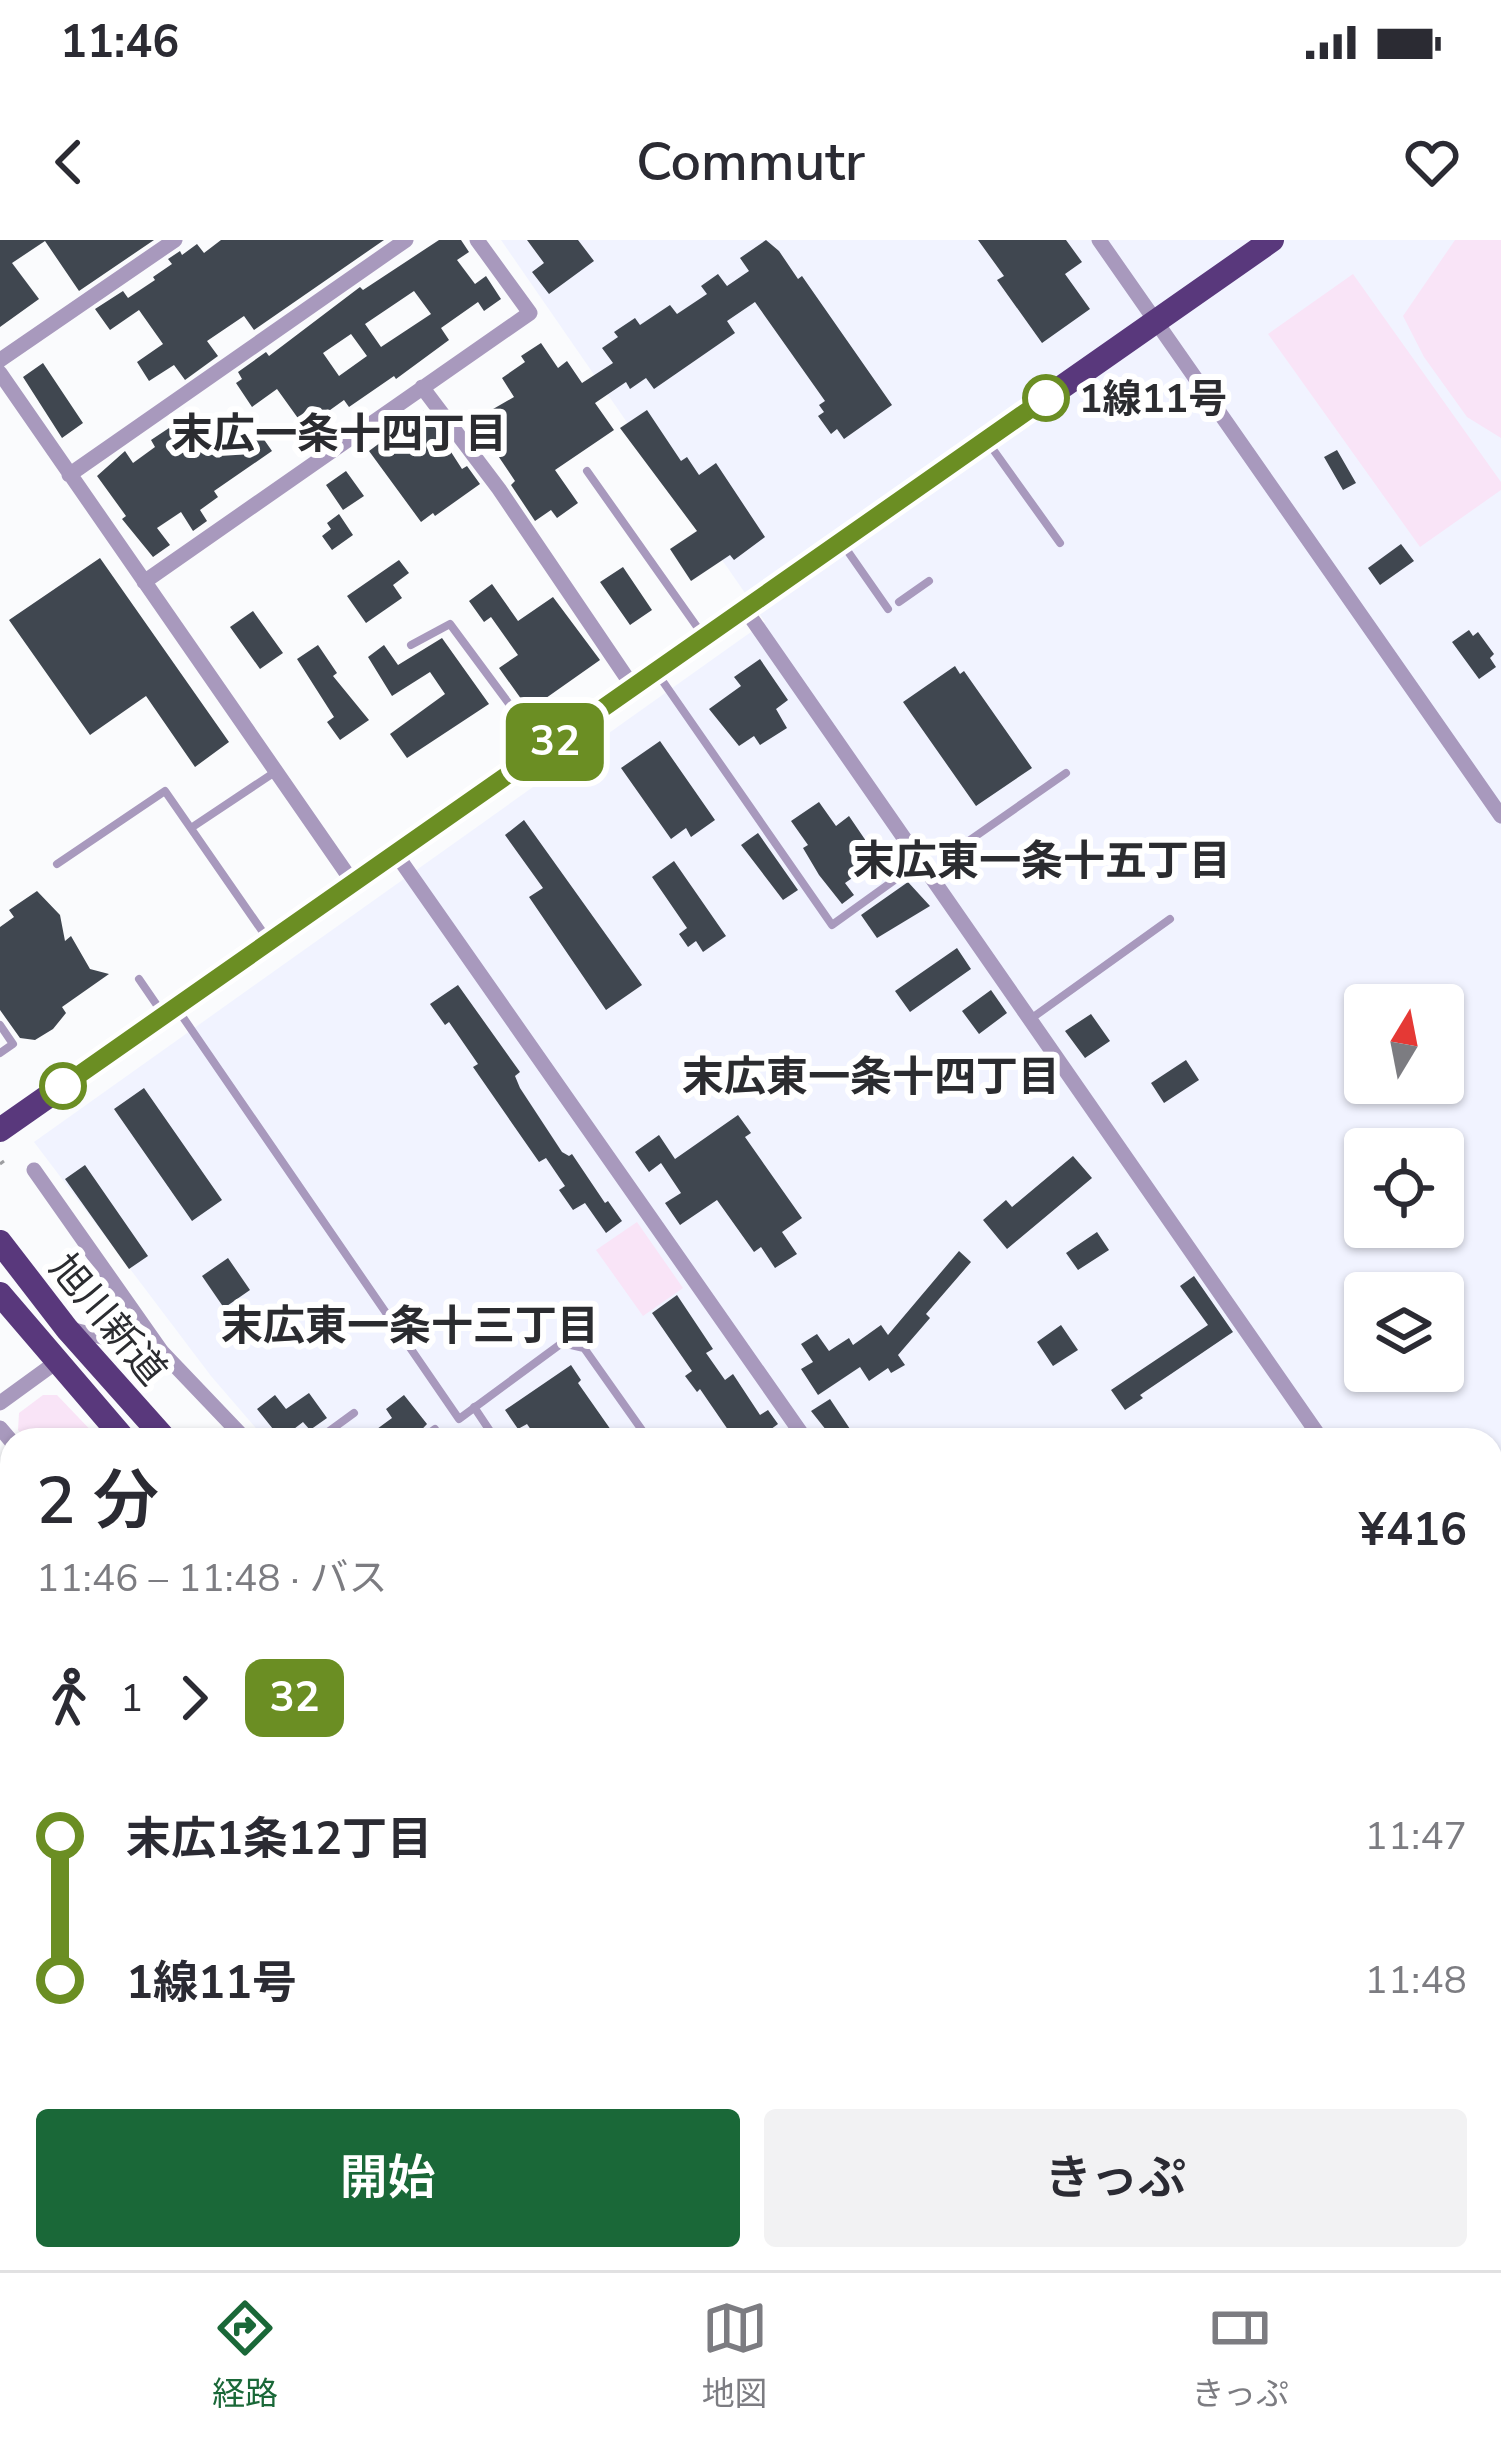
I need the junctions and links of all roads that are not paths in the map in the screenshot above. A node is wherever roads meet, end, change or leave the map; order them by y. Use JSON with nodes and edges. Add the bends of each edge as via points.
{"nodes":[{"id":1,"x":175,"y":240,"type":"edge"},
{"id":2,"x":406,"y":240,"type":"edge"},
{"id":3,"x":477,"y":240,"type":"edge"},
{"id":4,"x":1100,"y":240,"type":"edge"},
{"id":5,"x":1271,"y":240,"type":"edge"},
{"id":6,"x":1157,"y":322,"type":"junction"},
{"id":7,"x":0,"y":360,"type":"edge"},
{"id":8,"x":0,"y":373,"type":"edge"},
{"id":9,"x":422,"y":387,"type":"junction"},
{"id":10,"x":986,"y":440,"type":"junction"},
{"id":11,"x":586,"y":471,"type":"dead end"},
{"id":12,"x":69,"y":476,"type":"junction"},
{"id":13,"x":841,"y":542,"type":"junction"},
{"id":14,"x":1060,"y":543,"type":"dead end"},
{"id":15,"x":929,"y":581,"type":"dead end"},
{"id":16,"x":144,"y":582,"type":"junction"},
{"id":17,"x":898,"y":602,"type":"dead end"},
{"id":18,"x":745,"y":609,"type":"junction"},
{"id":19,"x":888,"y":609,"type":"dead end"},
{"id":20,"x":705,"y":637,"type":"junction"},
{"id":21,"x":411,"y":645,"type":"dead end"},
{"id":22,"x":656,"y":671,"type":"junction"},
{"id":23,"x":633,"y":687,"type":"junction"},
{"id":24,"x":543,"y":750,"type":"junction"},
{"id":25,"x":276,"y":772,"type":"junction"},
{"id":26,"x":1066,"y":773,"type":"dead end"},
{"id":27,"x":1501,"y":816,"type":"edge"},
{"id":28,"x":191,"y":828,"type":"junction"},
{"id":29,"x":960,"y":847,"type":"dead end"},
{"id":30,"x":396,"y":854,"type":"junction"},
{"id":31,"x":921,"y":861,"type":"junction"},
{"id":32,"x":57,"y":865,"type":"dead end"},
{"id":33,"x":354,"y":884,"type":"junction"},
{"id":34,"x":1170,"y":919,"type":"dead end"},
{"id":35,"x":270,"y":942,"type":"junction"},
{"id":36,"x":139,"y":980,"type":"dead end"},
{"id":37,"x":170,"y":1011,"type":"junction"},
{"id":38,"x":1030,"y":1019,"type":"junction"},
{"id":39,"x":0,"y":1025,"type":"edge"},
{"id":40,"x":0,"y":1053,"type":"edge"},
{"id":41,"x":0,"y":1130,"type":"edge"},
{"id":42,"x":34,"y":1170,"type":"dead end"},
{"id":43,"x":0,"y":1242,"type":"edge"},
{"id":44,"x":0,"y":1294,"type":"edge"},
{"id":45,"x":67,"y":1329,"type":"junction"},
{"id":46,"x":162,"y":1352,"type":"junction"},
{"id":47,"x":55,"y":1363,"type":"junction"},
{"id":48,"x":0,"y":1403,"type":"edge"},
{"id":49,"x":474,"y":1407,"type":"junction"},
{"id":50,"x":354,"y":1413,"type":"dead end"},
{"id":51,"x":114,"y":1428,"type":"edge"},
{"id":52,"x":155,"y":1428,"type":"edge"},
{"id":53,"x":235,"y":1428,"type":"edge"},
{"id":54,"x":333,"y":1428,"type":"edge"},
{"id":55,"x":488,"y":1428,"type":"edge"},
{"id":56,"x":641,"y":1428,"type":"edge"},
{"id":57,"x":798,"y":1428,"type":"edge"},
{"id":58,"x":1314,"y":1428,"type":"edge"}],
"edges":[{"from":1,"to":7,"type":"street"},
{"from":2,"to":12,"type":"street"},
{"from":3,"to":9,"type":"street","via":[[530,313]]},
{"from":4,"to":6,"type":"street"},
{"from":5,"to":6,"type":"highway"},
{"from":6,"to":10,"type":"highway"},
{"from":6,"to":27,"type":"street"},
{"from":8,"to":12,"type":"street"},
{"from":9,"to":16,"type":"street"},
{"from":9,"to":23,"type":"street"},
{"from":10,"to":13,"type":"highway"},
{"from":10,"to":14,"type":"lane"},
{"from":11,"to":20,"type":"lane"},
{"from":12,"to":16,"type":"street"},
{"from":13,"to":18,"type":"highway"},
{"from":13,"to":19,"type":"lane"},
{"from":15,"to":17,"type":"lane"},
{"from":16,"to":25,"type":"street"},
{"from":18,"to":20,"type":"highway"},
{"from":18,"to":31,"type":"street"},
{"from":20,"to":22,"type":"highway"},
{"from":21,"to":24,"type":"lane","via":[[450,624]]},
{"from":22,"to":23,"type":"highway"},
{"from":22,"to":31,"type":"lane","via":[[832,925]]},
{"from":23,"to":24,"type":"highway"},
{"from":24,"to":30,"type":"highway"},
{"from":25,"to":28,"type":"lane"},
{"from":25,"to":33,"type":"street"},
{"from":26,"to":29,"type":"lane"},
{"from":28,"to":32,"type":"lane","via":[[165,791]]},
{"from":28,"to":35,"type":"lane"},
{"from":30,"to":33,"type":"highway"},
{"from":30,"to":57,"type":"street"},
{"from":31,"to":38,"type":"street"},
{"from":33,"to":35,"type":"highway"},
{"from":34,"to":38,"type":"lane"},
{"from":35,"to":37,"type":"highway"},
{"from":36,"to":37,"type":"lane"},
{"from":37,"to":41,"type":"highway"},
{"from":37,"to":49,"type":"lane","via":[[459,1419]]},
{"from":38,"to":58,"type":"street"},
{"from":39,"to":40,"type":"lane","via":[[14,1044]]},
{"from":42,"to":46,"type":"street"},
{"from":43,"to":45,"type":"highway","name":"旭川新道"},
{"from":44,"to":47,"type":"highway","name":"旭川新道"},
{"from":45,"to":46,"type":"street"},
{"from":45,"to":52,"type":"highway","name":"旭川新道"},
{"from":46,"to":53,"type":"street"},
{"from":47,"to":48,"type":"street"},
{"from":47,"to":51,"type":"highway","name":"旭川新道"},
{"from":49,"to":55,"type":"lane"},
{"from":49,"to":56,"type":"lane","via":[[562,1343],[584,1348]]},
{"from":50,"to":54,"type":"lane"}]}
